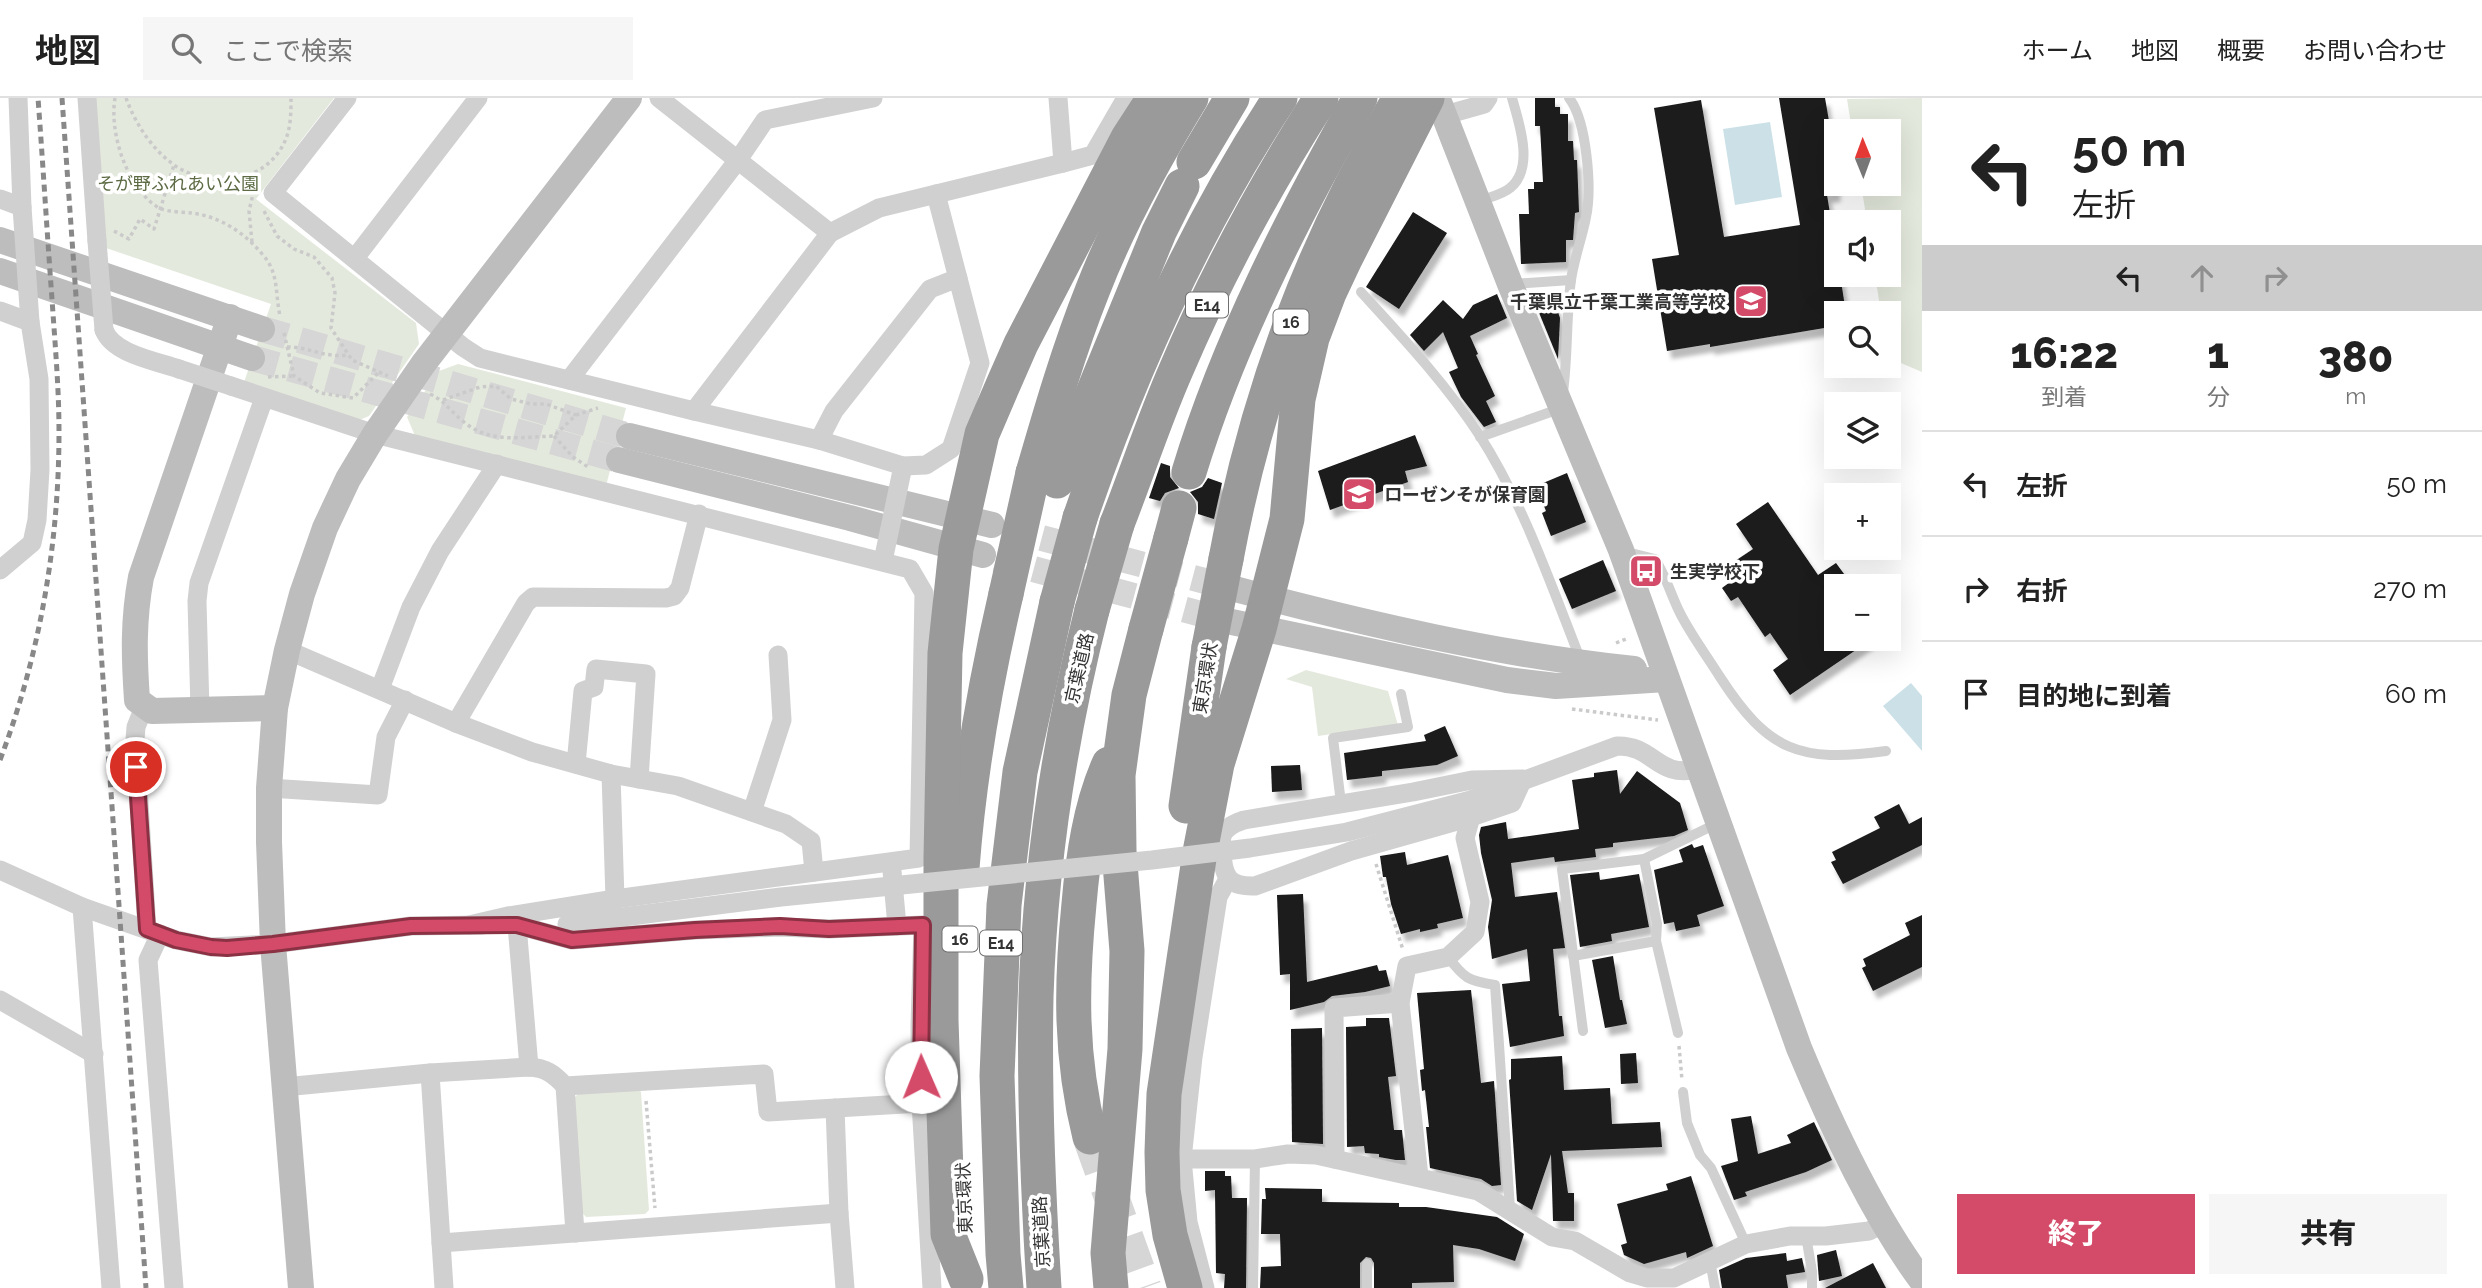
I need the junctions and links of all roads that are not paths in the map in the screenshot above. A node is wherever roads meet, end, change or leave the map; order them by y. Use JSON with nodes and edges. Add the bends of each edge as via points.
{"nodes":[{"id":1,"x":18,"y":98,"type":"edge"},
{"id":2,"x":87,"y":98,"type":"edge"},
{"id":3,"x":347,"y":98,"type":"edge"},
{"id":4,"x":478,"y":98,"type":"edge"},
{"id":5,"x":629,"y":98,"type":"edge"},
{"id":6,"x":659,"y":98,"type":"edge"},
{"id":7,"x":873,"y":98,"type":"edge"},
{"id":8,"x":1058,"y":98,"type":"edge"},
{"id":9,"x":1126,"y":98,"type":"edge"},
{"id":10,"x":1154,"y":98,"type":"edge"},
{"id":11,"x":1191,"y":98,"type":"edge"},
{"id":12,"x":1232,"y":98,"type":"edge"},
{"id":13,"x":1280,"y":98,"type":"edge"},
{"id":14,"x":1321,"y":98,"type":"edge"},
{"id":15,"x":1360,"y":98,"type":"edge"},
{"id":16,"x":1488,"y":98,"type":"edge"},
{"id":17,"x":1512,"y":98,"type":"edge"},
{"id":18,"x":1570,"y":98,"type":"edge"},
{"id":19,"x":1421,"y":105,"type":"edge"},
{"id":20,"x":738,"y":160,"type":"junction"},
{"id":21,"x":1063,"y":163,"type":"junction"},
{"id":22,"x":936,"y":194,"type":"junction"},
{"id":23,"x":0,"y":199,"type":"edge"},
{"id":24,"x":1478,"y":201,"type":"junction"},
{"id":25,"x":22,"y":207,"type":"junction"},
{"id":26,"x":830,"y":233,"type":"junction"},
{"id":27,"x":0,"y":240,"type":"edge"},
{"id":28,"x":355,"y":258,"type":"junction"},
{"id":29,"x":0,"y":271,"type":"edge"},
{"id":30,"x":958,"y":278,"type":"junction"},
{"id":31,"x":1571,"y":280,"type":"junction"},
{"id":32,"x":1510,"y":284,"type":"junction"},
{"id":33,"x":1361,"y":292,"type":"dead end"},
{"id":34,"x":0,"y":311,"type":"edge"},
{"id":35,"x":230,"y":317,"type":"junction"},
{"id":36,"x":30,"y":322,"type":"junction"},
{"id":37,"x":262,"y":328,"type":"tunnel mouth"},
{"id":38,"x":448,"y":333,"type":"junction"},
{"id":39,"x":220,"y":347,"type":"junction"},
{"id":40,"x":252,"y":358,"type":"tunnel mouth"},
{"id":41,"x":569,"y":380,"type":"junction"},
{"id":42,"x":264,"y":398,"type":"junction"},
{"id":43,"x":1561,"y":408,"type":"junction"},
{"id":44,"x":694,"y":411,"type":"junction"},
{"id":45,"x":375,"y":434,"type":"junction"},
{"id":46,"x":1480,"y":437,"type":"junction"},
{"id":47,"x":818,"y":440,"type":"junction"},
{"id":48,"x":615,"y":456,"type":"tunnel mouth"},
{"id":49,"x":497,"y":464,"type":"junction"},
{"id":50,"x":903,"y":466,"type":"junction"},
{"id":51,"x":1189,"y":472,"type":"dead end"},
{"id":52,"x":1045,"y":477,"type":"junction"},
{"id":53,"x":699,"y":514,"type":"junction"},
{"id":54,"x":1175,"y":523,"type":"dead end"},
{"id":55,"x":973,"y":537,"type":"junction"},
{"id":56,"x":1621,"y":550,"type":"junction"},
{"id":57,"x":883,"y":561,"type":"junction"},
{"id":58,"x":0,"y":570,"type":"edge"},
{"id":59,"x":1237,"y":607,"type":"junction"},
{"id":60,"x":287,"y":649,"type":"junction"},
{"id":61,"x":778,"y":655,"type":"dead end"},
{"id":62,"x":1582,"y":664,"type":"junction"},
{"id":63,"x":1666,"y":679,"type":"junction"},
{"id":64,"x":380,"y":689,"type":"junction"},
{"id":65,"x":1401,"y":694,"type":"dead end"},
{"id":66,"x":405,"y":700,"type":"junction"},
{"id":67,"x":144,"y":707,"type":"junction"},
{"id":68,"x":275,"y":708,"type":"junction"},
{"id":69,"x":200,"y":710,"type":"junction"},
{"id":70,"x":456,"y":723,"type":"junction"},
{"id":71,"x":1122,"y":735,"type":"junction"},
{"id":72,"x":1886,"y":751,"type":"dead end"},
{"id":73,"x":576,"y":764,"type":"junction"},
{"id":74,"x":1698,"y":769,"type":"junction"},
{"id":75,"x":611,"y":774,"type":"junction"},
{"id":76,"x":639,"y":779,"type":"junction"},
{"id":77,"x":1523,"y":779,"type":"junction"},
{"id":78,"x":269,"y":788,"type":"junction"},
{"id":79,"x":1340,"y":803,"type":"junction"},
{"id":80,"x":1471,"y":809,"type":"junction"},
{"id":81,"x":752,"y":812,"type":"junction"},
{"id":82,"x":1719,"y":822,"type":"junction"},
{"id":83,"x":1644,"y":859,"type":"junction"},
{"id":84,"x":891,"y":861,"type":"junction"},
{"id":85,"x":0,"y":870,"type":"edge"},
{"id":86,"x":814,"y":872,"type":"junction"},
{"id":87,"x":1228,"y":879,"type":"junction"},
{"id":88,"x":615,"y":899,"type":"junction"},
{"id":89,"x":82,"y":907,"type":"junction"},
{"id":90,"x":468,"y":925,"type":"junction"},
{"id":91,"x":517,"y":925,"type":"junction"},
{"id":92,"x":897,"y":926,"type":"junction"},
{"id":93,"x":154,"y":932,"type":"junction"},
{"id":94,"x":1656,"y":941,"type":"junction"},
{"id":95,"x":273,"y":944,"type":"junction"},
{"id":96,"x":1573,"y":956,"type":"junction"},
{"id":97,"x":1448,"y":957,"type":"junction"},
{"id":98,"x":0,"y":1000,"type":"edge"},
{"id":99,"x":1400,"y":1003,"type":"junction"},
{"id":100,"x":1583,"y":1031,"type":"dead end"},
{"id":101,"x":1678,"y":1033,"type":"road end"},
{"id":102,"x":94,"y":1054,"type":"junction"},
{"id":103,"x":529,"y":1067,"type":"junction"},
{"id":104,"x":430,"y":1073,"type":"junction"},
{"id":105,"x":565,"y":1086,"type":"junction"},
{"id":106,"x":284,"y":1087,"type":"junction"},
{"id":107,"x":1683,"y":1092,"type":"road end"},
{"id":108,"x":921,"y":1103,"type":"junction"},
{"id":109,"x":835,"y":1108,"type":"junction"},
{"id":110,"x":1090,"y":1137,"type":"tunnel mouth"},
{"id":111,"x":1182,"y":1159,"type":"junction"},
{"id":112,"x":1255,"y":1159,"type":"junction"},
{"id":113,"x":1335,"y":1159,"type":"junction"},
{"id":114,"x":1419,"y":1177,"type":"junction"},
{"id":115,"x":1510,"y":1209,"type":"junction"},
{"id":116,"x":839,"y":1213,"type":"junction"},
{"id":117,"x":1885,"y":1223,"type":"junction"},
{"id":118,"x":575,"y":1233,"type":"junction"},
{"id":119,"x":1806,"y":1236,"type":"junction"},
{"id":120,"x":441,"y":1243,"type":"junction"},
{"id":121,"x":1746,"y":1244,"type":"junction"},
{"id":122,"x":1710,"y":1261,"type":"junction"},
{"id":123,"x":1367,"y":1264,"type":"dead end"},
{"id":124,"x":1647,"y":1278,"type":"junction"},
{"id":125,"x":1922,"y":1281,"type":"edge"},
{"id":126,"x":967,"y":1283,"type":"edge"},
{"id":127,"x":111,"y":1288,"type":"edge"},
{"id":128,"x":174,"y":1288,"type":"edge"},
{"id":129,"x":301,"y":1288,"type":"edge"},
{"id":130,"x":444,"y":1288,"type":"edge"},
{"id":131,"x":845,"y":1288,"type":"edge"},
{"id":132,"x":932,"y":1288,"type":"edge"},
{"id":133,"x":1006,"y":1288,"type":"edge"},
{"id":134,"x":1044,"y":1288,"type":"edge"},
{"id":135,"x":1113,"y":1288,"type":"edge"},
{"id":136,"x":1185,"y":1288,"type":"edge"},
{"id":137,"x":1205,"y":1288,"type":"edge"},
{"id":138,"x":1253,"y":1288,"type":"edge"},
{"id":139,"x":1367,"y":1288,"type":"edge"},
{"id":140,"x":1628,"y":1288,"type":"edge"},
{"id":141,"x":1715,"y":1288,"type":"edge"},
{"id":142,"x":1812,"y":1288,"type":"edge"}],
"edges":[{"from":1,"to":25,"type":"street"},
{"from":2,"to":42,"type":"street","bridge":true,"via":[[107,339],[117,347]]},
{"from":3,"to":28,"type":"street","via":[[263,193]]},
{"from":4,"to":28,"type":"street"},
{"from":5,"to":38,"type":"street"},
{"from":6,"to":20,"type":"street"},
{"from":7,"to":20,"type":"street","via":[[765,120]]},
{"from":8,"to":21,"type":"street"},
{"from":9,"to":21,"type":"street","via":[[1093,155]]},
{"from":10,"to":55,"type":"highway","number":"16","via":[[1128,138],[1021,344],[982,434]]},
{"from":11,"to":52,"type":"highway","via":[[1141,185],[1093,289],[1055,398]]},
{"from":12,"to":52,"type":"highway","via":[[1159,232]]},
{"from":13,"to":133,"type":"highway","name":"京葉道路","number":"E14","bridge":true,"via":[[1200,231],[1168,297],[1107,442],[1057,602],[1020,772],[1004,905],[997,1076]]},
{"from":14,"to":134,"type":"highway","name":"京葉道路","number":"E14","bridge":true,"via":[[1269,183],[1176,370],[1117,524],[1092,610],[1068,716],[1042,906],[1035,1082]]},
{"from":15,"to":51,"type":"highway","via":[[1252,307]]},
{"from":16,"to":19,"type":"street","via":[[1484,104]]},
{"from":17,"to":24,"type":"lane","via":[[1522,137],[1521,169],[1508,190]]},
{"from":18,"to":31,"type":"lane","via":[[1583,128],[1588,194]]},
{"from":19,"to":24,"type":"street"},
{"from":19,"to":59,"type":"highway","via":[[1329,293],[1312,338],[1298,399],[1287,519]]},
{"from":19,"to":59,"type":"highway","name":"東京環状","number":"16","via":[[1369,150],[1312,268],[1266,391],[1250,450]]},
{"from":20,"to":26,"type":"street"},
{"from":20,"to":41,"type":"street"},
{"from":21,"to":22,"type":"street"},
{"from":22,"to":26,"type":"street","via":[[879,208]]},
{"from":22,"to":30,"type":"street"},
{"from":23,"to":25,"type":"street"},
{"from":24,"to":32,"type":"street"},
{"from":25,"to":36,"type":"street","bridge":true},
{"from":26,"to":44,"type":"street"},
{"from":27,"to":35,"type":"street"},
{"from":28,"to":38,"type":"street"},
{"from":29,"to":39,"type":"street"},
{"from":30,"to":47,"type":"street","via":[[930,289],[834,411]]},
{"from":30,"to":50,"type":"street","via":[[981,363],[951,449],[926,465]]},
{"from":31,"to":32,"type":"lane"},
{"from":31,"to":43,"type":"lane"},
{"from":32,"to":43,"type":"street"},
{"from":33,"to":46,"type":"lane","via":[[1430,369]]},
{"from":34,"to":36,"type":"street"},
{"from":35,"to":37,"type":"street"},
{"from":35,"to":39,"type":"street"},
{"from":36,"to":58,"type":"street","via":[[39,379],[37,520],[32,543]]},
{"from":38,"to":41,"type":"street","via":[[480,358]]},
{"from":38,"to":45,"type":"street"},
{"from":39,"to":40,"type":"street"},
{"from":39,"to":67,"type":"street","via":[[141,577],[133,645],[137,700]]},
{"from":41,"to":44,"type":"street"},
{"from":42,"to":45,"type":"street"},
{"from":42,"to":69,"type":"street","via":[[200,583]]},
{"from":43,"to":46,"type":"lane"},
{"from":43,"to":56,"type":"street"},
{"from":44,"to":47,"type":"street"},
{"from":45,"to":49,"type":"street"},
{"from":45,"to":60,"type":"street","via":[[325,528]]},
{"from":46,"to":62,"type":"lane","via":[[1513,497]]},
{"from":47,"to":50,"type":"street"},
{"from":48,"to":55,"type":"street","via":[[850,519]]},
{"from":49,"to":53,"type":"street"},
{"from":49,"to":64,"type":"street","via":[[440,551]]},
{"from":50,"to":57,"type":"street","bridge":true},
{"from":52,"to":126,"type":"highway","name":"東京環状","number":"16","via":[[1014,596],[990,732],[975,761],[966,818],[960,893],[959,1052]]},
{"from":53,"to":57,"type":"street"},
{"from":53,"to":70,"type":"street","via":[[674,596],[533,597]]},
{"from":54,"to":71,"type":"highway","bridge":true},
{"from":55,"to":126,"type":"highway","number":"16","via":[[945,653],[941,858],[948,1234]]},
{"from":56,"to":63,"type":"street"},
{"from":56,"to":72,"type":"lane","via":[[1655,559],[1688,626],[1737,702],[1762,731],[1798,751]]},
{"from":57,"to":84,"type":"street","via":[[910,569],[924,593],[919,858]]},
{"from":59,"to":62,"type":"street"},
{"from":59,"to":63,"type":"street","via":[[1507,680],[1556,686]]},
{"from":59,"to":135,"type":"highway","name":"東京環状","number":"16"},
{"from":59,"to":136,"type":"highway","via":[[1164,1094],[1163,1190]]},
{"from":60,"to":64,"type":"street"},
{"from":60,"to":68,"type":"street"},
{"from":61,"to":81,"type":"street","via":[[782,720]]},
{"from":62,"to":63,"type":"street"},
{"from":63,"to":74,"type":"street"},
{"from":64,"to":66,"type":"street"},
{"from":65,"to":79,"type":"lane","via":[[1408,727],[1333,738]]},
{"from":66,"to":70,"type":"street"},
{"from":66,"to":78,"type":"street","via":[[386,737],[378,795]]},
{"from":67,"to":69,"type":"street","via":[[152,711]]},
{"from":67,"to":93,"type":"street","via":[[135,740]]},
{"from":68,"to":69,"type":"street"},
{"from":68,"to":78,"type":"street"},
{"from":70,"to":73,"type":"street"},
{"from":71,"to":110,"type":"highway","via":[[1102,780],[1082,865],[1073,966],[1076,1059]]},
{"from":71,"to":135,"type":"highway","via":[[1119,851],[1127,951],[1125,1049],[1108,1253]]},
{"from":73,"to":75,"type":"street"},
{"from":73,"to":76,"type":"street","via":[[583,691],[594,687],[596,669],[646,674]]},
{"from":74,"to":77,"type":"street","via":[[1683,773],[1668,769],[1632,746],[1617,746]]},
{"from":74,"to":82,"type":"street"},
{"from":75,"to":76,"type":"street"},
{"from":75,"to":88,"type":"street"},
{"from":76,"to":81,"type":"street","via":[[678,786]]},
{"from":77,"to":79,"type":"street","via":[[1472,780]]},
{"from":77,"to":80,"type":"street"},
{"from":78,"to":95,"type":"street"},
{"from":79,"to":87,"type":"street","via":[[1230,825],[1222,836],[1222,865]]},
{"from":80,"to":87,"type":"street","via":[[1255,886],[1240,887]]},
{"from":80,"to":91,"type":"street","bridge":true,"via":[[1250,848],[1152,860],[781,897],[567,924]]},
{"from":80,"to":97,"type":"street","via":[[1465,838],[1480,902],[1477,922],[1475,932]]},
{"from":81,"to":86,"type":"street","via":[[786,824],[811,841]]},
{"from":82,"to":83,"type":"lane"},
{"from":82,"to":117,"type":"street","via":[[1828,1118]]},
{"from":83,"to":94,"type":"lane"},
{"from":83,"to":96,"type":"lane","via":[[1562,869]]},
{"from":84,"to":86,"type":"street"},
{"from":84,"to":92,"type":"street"},
{"from":85,"to":89,"type":"street"},
{"from":86,"to":88,"type":"street"},
{"from":87,"to":111,"type":"street","via":[[1218,897]]},
{"from":88,"to":90,"type":"street"},
{"from":89,"to":93,"type":"street"},
{"from":89,"to":102,"type":"street"},
{"from":90,"to":91,"type":"street"},
{"from":90,"to":95,"type":"street","via":[[411,926]]},
{"from":91,"to":92,"type":"street","via":[[572,940],[695,930]]},
{"from":91,"to":103,"type":"street"},
{"from":92,"to":108,"type":"street","via":[[923,925]]},
{"from":93,"to":95,"type":"street","via":[[211,947]]},
{"from":93,"to":128,"type":"street","via":[[148,960]]},
{"from":94,"to":96,"type":"lane"},
{"from":94,"to":101,"type":"lane"},
{"from":95,"to":106,"type":"street"},
{"from":96,"to":100,"type":"lane"},
{"from":97,"to":99,"type":"street","via":[[1407,965]]},
{"from":97,"to":115,"type":"lane","via":[[1463,977],[1495,985]]},
{"from":98,"to":102,"type":"street"},
{"from":99,"to":113,"type":"street","via":[[1334,1008]]},
{"from":99,"to":114,"type":"street"},
{"from":102,"to":127,"type":"street"},
{"from":103,"to":104,"type":"street"},
{"from":103,"to":105,"type":"street","via":[[554,1074]]},
{"from":104,"to":106,"type":"street"},
{"from":104,"to":120,"type":"street"},
{"from":105,"to":109,"type":"street","via":[[764,1074],[768,1112]]},
{"from":105,"to":118,"type":"street"},
{"from":106,"to":129,"type":"street"},
{"from":107,"to":121,"type":"lane","via":[[1700,1155],[1711,1168]]},
{"from":108,"to":109,"type":"street"},
{"from":108,"to":132,"type":"street"},
{"from":109,"to":116,"type":"street"},
{"from":111,"to":112,"type":"street"},
{"from":111,"to":137,"type":"street","via":[[1188,1222]]},
{"from":112,"to":113,"type":"street","via":[[1288,1154]]},
{"from":112,"to":138,"type":"lane"},
{"from":113,"to":114,"type":"street"},
{"from":114,"to":115,"type":"street","via":[[1478,1191]]},
{"from":115,"to":124,"type":"street","via":[[1552,1237],[1575,1241]]},
{"from":116,"to":118,"type":"street"},
{"from":116,"to":131,"type":"street"},
{"from":117,"to":119,"type":"street","via":[[1869,1231]]},
{"from":117,"to":125,"type":"street"},
{"from":118,"to":120,"type":"street"},
{"from":119,"to":121,"type":"street"},
{"from":119,"to":142,"type":"lane"},
{"from":120,"to":130,"type":"street"},
{"from":121,"to":122,"type":"street"},
{"from":122,"to":124,"type":"street","via":[[1674,1278]]},
{"from":122,"to":141,"type":"lane"},
{"from":123,"to":139,"type":"lane"},
{"from":124,"to":140,"type":"street"}]}
